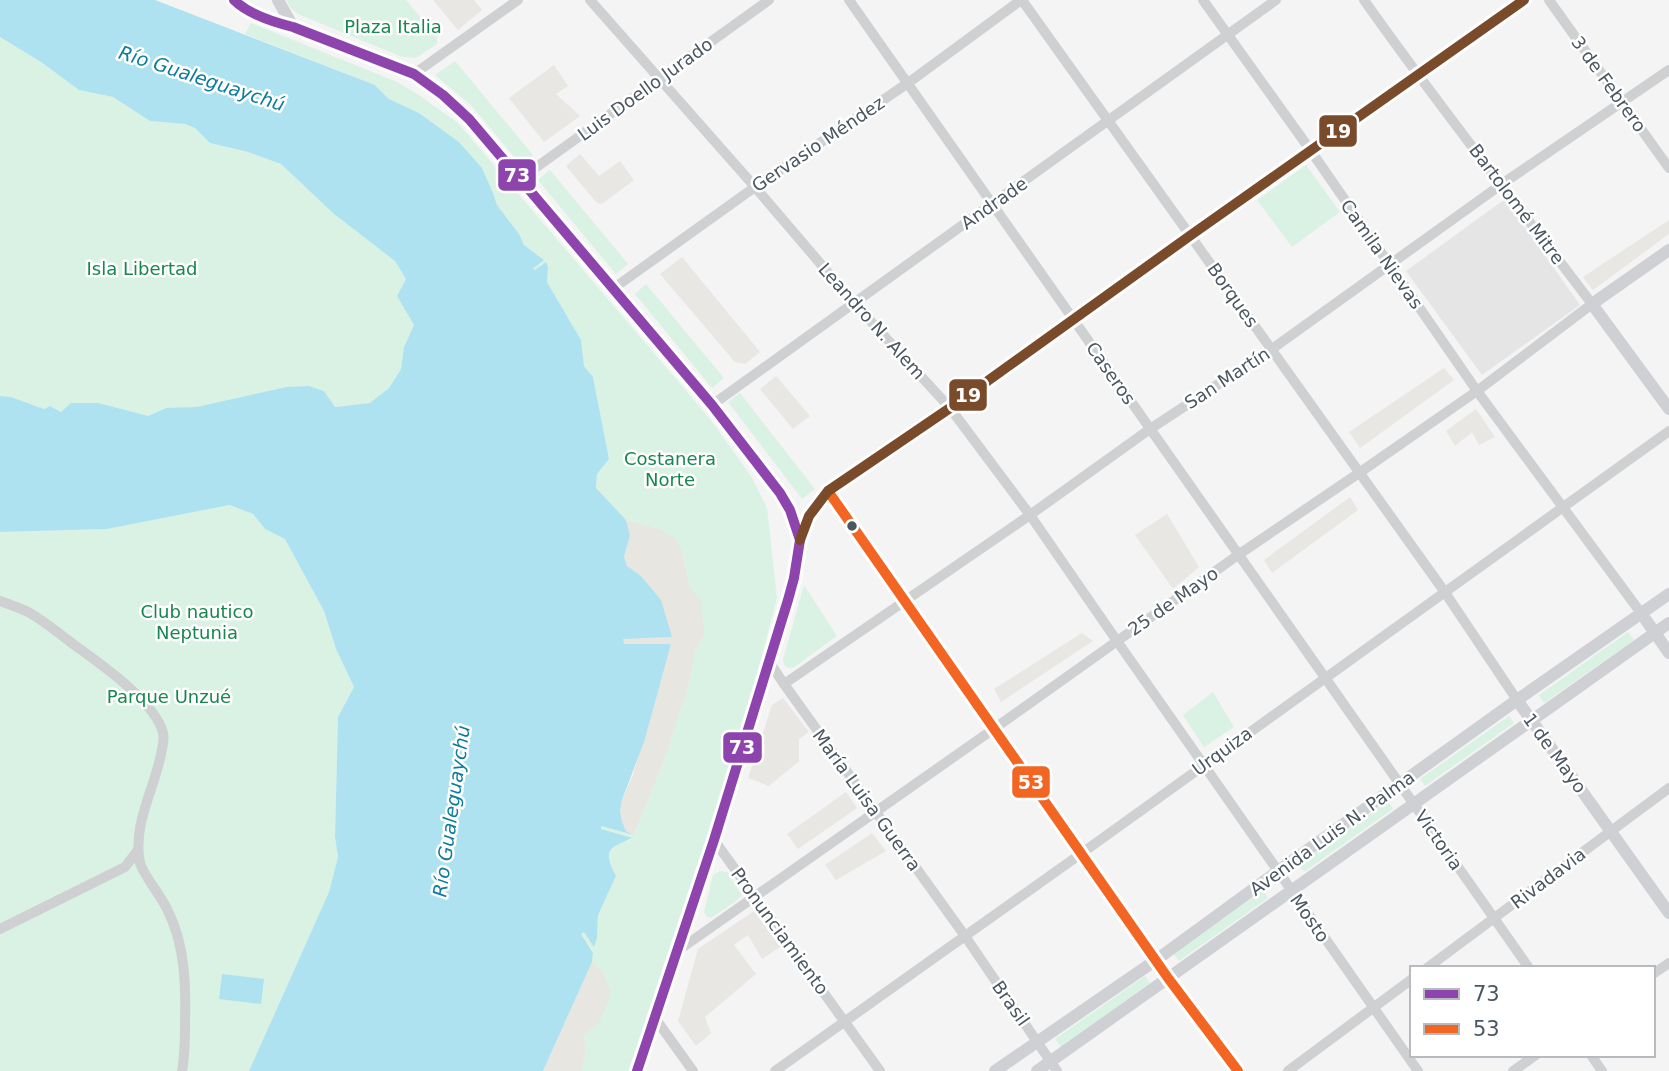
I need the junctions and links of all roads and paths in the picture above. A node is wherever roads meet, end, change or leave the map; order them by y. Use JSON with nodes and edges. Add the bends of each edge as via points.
{"nodes":[{"id":1,"x":234,"y":0,"type":"edge"},
{"id":2,"x":278,"y":0,"type":"edge"},
{"id":3,"x":518,"y":0,"type":"edge"},
{"id":4,"x":590,"y":0,"type":"edge"},
{"id":5,"x":769,"y":0,"type":"edge"},
{"id":6,"x":849,"y":0,"type":"edge"},
{"id":7,"x":1022,"y":0,"type":"edge"},
{"id":8,"x":1203,"y":0,"type":"edge"},
{"id":9,"x":1276,"y":0,"type":"edge"},
{"id":10,"x":1364,"y":0,"type":"edge"},
{"id":11,"x":1524,"y":0,"type":"edge"},
{"id":12,"x":1549,"y":0,"type":"edge"},
{"id":13,"x":293,"y":27,"type":"junction"},
{"id":14,"x":1228,"y":34,"type":"junction"},
{"id":15,"x":1669,"y":70,"type":"edge"},
{"id":16,"x":414,"y":74,"type":"junction"},
{"id":17,"x":1418,"y":76,"type":"junction"},
{"id":18,"x":660,"y":79,"type":"junction"},
{"id":19,"x":908,"y":83,"type":"junction"},
{"id":20,"x":1622,"y":102,"type":"junction"},
{"id":21,"x":1108,"y":122,"type":"junction"},
{"id":22,"x":1311,"y":151,"type":"junction"},
{"id":23,"x":1669,"y":168,"type":"edge"},
{"id":24,"x":520,"y":179,"type":"junction"},
{"id":25,"x":1502,"y":184,"type":"junction"},
{"id":26,"x":755,"y":187,"type":"junction"},
{"id":27,"x":992,"y":204,"type":"junction"},
{"id":28,"x":1191,"y":235,"type":"junction"},
{"id":29,"x":1669,"y":250,"type":"edge"},
{"id":30,"x":1389,"y":265,"type":"junction"},
{"id":31,"x":614,"y":288,"type":"junction"},
{"id":32,"x":854,"y":303,"type":"junction"},
{"id":33,"x":1592,"y":304,"type":"junction"},
{"id":34,"x":1073,"y":320,"type":"junction"},
{"id":35,"x":1272,"y":349,"type":"junction"},
{"id":36,"x":1477,"y":391,"type":"junction"},
{"id":37,"x":712,"y":405,"type":"junction"},
{"id":38,"x":950,"y":408,"type":"junction"},
{"id":39,"x":1669,"y":410,"type":"edge"},
{"id":40,"x":1150,"y":429,"type":"junction"},
{"id":41,"x":1669,"y":431,"type":"edge"},
{"id":42,"x":1359,"y":473,"type":"junction"},
{"id":43,"x":828,"y":491,"type":"junction"},
{"id":44,"x":1563,"y":507,"type":"junction"},
{"id":45,"x":1030,"y":515,"type":"junction"},
{"id":46,"x":800,"y":540,"type":"junction"},
{"id":47,"x":1238,"y":555,"type":"junction"},
{"id":48,"x":1444,"y":591,"type":"junction"},
{"id":49,"x":1669,"y":594,"type":"edge"},
{"id":50,"x":905,"y":600,"type":"junction"},
{"id":51,"x":0,"y":601,"type":"edge"},
{"id":52,"x":1642,"y":613,"type":"junction"},
{"id":53,"x":1669,"y":623,"type":"edge"},
{"id":54,"x":1655,"y":633,"type":"junction"},
{"id":55,"x":1116,"y":641,"type":"junction"},
{"id":56,"x":1669,"y":653,"type":"edge"},
{"id":57,"x":770,"y":663,"type":"junction"},
{"id":58,"x":1324,"y":678,"type":"junction"},
{"id":59,"x":784,"y":684,"type":"junction"},
{"id":60,"x":1517,"y":700,"type":"junction"},
{"id":61,"x":1531,"y":720,"type":"junction"},
{"id":62,"x":995,"y":729,"type":"junction"},
{"id":63,"x":1203,"y":764,"type":"junction"},
{"id":64,"x":1400,"y":784,"type":"junction"},
{"id":65,"x":1669,"y":788,"type":"edge"},
{"id":66,"x":1413,"y":804,"type":"junction"},
{"id":67,"x":875,"y":811,"type":"junction"},
{"id":68,"x":1611,"y":831,"type":"junction"},
{"id":69,"x":714,"y":840,"type":"junction"},
{"id":70,"x":138,"y":850,"type":"junction"},
{"id":71,"x":1082,"y":853,"type":"junction"},
{"id":72,"x":125,"y":867,"type":"junction"},
{"id":73,"x":141,"y":867,"type":"junction"},
{"id":74,"x":1278,"y":871,"type":"junction"},
{"id":75,"x":1291,"y":890,"type":"junction"},
{"id":76,"x":755,"y":896,"type":"junction"},
{"id":77,"x":1669,"y":913,"type":"edge"},
{"id":78,"x":1494,"y":918,"type":"junction"},
{"id":79,"x":0,"y":929,"type":"edge"},
{"id":80,"x":965,"y":936,"type":"junction"},
{"id":81,"x":676,"y":952,"type":"junction"},
{"id":82,"x":1156,"y":960,"type":"junction"},
{"id":83,"x":1430,"y":966,"type":"edge"},
{"id":84,"x":1528,"y":966,"type":"edge"},
{"id":85,"x":1168,"y":978,"type":"junction"},
{"id":86,"x":1410,"y":981,"type":"edge"},
{"id":87,"x":1374,"y":1008,"type":"junction"},
{"id":88,"x":655,"y":1018,"type":"junction"},
{"id":89,"x":845,"y":1022,"type":"junction"},
{"id":90,"x":1037,"y":1041,"type":"junction"},
{"id":91,"x":1533,"y":1057,"type":"edge"},
{"id":92,"x":1054,"y":1066,"type":"edge"},
{"id":93,"x":182,"y":1071,"type":"edge"},
{"id":94,"x":638,"y":1071,"type":"edge"},
{"id":95,"x":693,"y":1071,"type":"edge"},
{"id":96,"x":775,"y":1071,"type":"edge"},
{"id":97,"x":880,"y":1071,"type":"edge"},
{"id":98,"x":995,"y":1071,"type":"edge"},
{"id":99,"x":1037,"y":1071,"type":"edge"},
{"id":100,"x":1238,"y":1071,"type":"edge"},
{"id":101,"x":1288,"y":1071,"type":"edge"},
{"id":102,"x":1418,"y":1071,"type":"edge"},
{"id":103,"x":1513,"y":1071,"type":"edge"}],
"edges":[{"from":1,"to":13,"type":"main road"},
{"from":2,"to":13,"type":"main road"},
{"from":3,"to":16,"type":"street"},
{"from":4,"to":18,"type":"street","name":"Leandro N. Alem"},
{"from":5,"to":18,"type":"street","name":"Luis Doello Jurado"},
{"from":6,"to":19,"type":"street","name":"Caseros"},
{"from":7,"to":19,"type":"street","name":"Gervasio Méndez"},
{"from":7,"to":21,"type":"street","name":"Borques"},
{"from":8,"to":14,"type":"street","name":"Camila Nievas"},
{"from":9,"to":14,"type":"street","name":"Andrade"},
{"from":10,"to":17,"type":"street","name":"Bartolomé Mitre"},
{"from":11,"to":17,"type":"street"},
{"from":12,"to":20,"type":"street","name":"3 de Febrero"},
{"from":13,"to":16,"type":"main road"},
{"from":14,"to":21,"type":"street","name":"Andrade"},
{"from":14,"to":22,"type":"street","name":"Camila Nievas"},
{"from":15,"to":20,"type":"street","name":"San Martín"},
{"from":16,"to":24,"type":"main road","via":[[469,119]]},
{"from":17,"to":22,"type":"street"},
{"from":17,"to":25,"type":"street","name":"Bartolomé Mitre"},
{"from":18,"to":24,"type":"street","name":"Luis Doello Jurado"},
{"from":18,"to":26,"type":"street","name":"Leandro N. Alem"},
{"from":19,"to":26,"type":"street","name":"Gervasio Méndez"},
{"from":19,"to":27,"type":"street","name":"Caseros"},
{"from":20,"to":23,"type":"street","name":"3 de Febrero"},
{"from":20,"to":25,"type":"street","name":"San Martín"},
{"from":21,"to":27,"type":"street","name":"Andrade"},
{"from":21,"to":28,"type":"street","name":"Borques"},
{"from":22,"to":28,"type":"street"},
{"from":22,"to":30,"type":"street","name":"Camila Nievas"},
{"from":24,"to":31,"type":"main road"},
{"from":25,"to":30,"type":"street","name":"San Martín"},
{"from":25,"to":33,"type":"street","name":"Bartolomé Mitre"},
{"from":26,"to":31,"type":"street","name":"Gervasio Méndez"},
{"from":26,"to":32,"type":"street","name":"Leandro N. Alem"},
{"from":27,"to":32,"type":"street","name":"Andrade"},
{"from":27,"to":34,"type":"street","name":"Caseros"},
{"from":28,"to":34,"type":"street"},
{"from":28,"to":35,"type":"street","name":"Borques"},
{"from":29,"to":33,"type":"main road","name":"25 de Mayo"},
{"from":30,"to":35,"type":"street","name":"San Martín"},
{"from":30,"to":36,"type":"street","name":"Camila Nievas"},
{"from":31,"to":37,"type":"main road"},
{"from":32,"to":37,"type":"street","name":"Andrade"},
{"from":32,"to":38,"type":"street","name":"Leandro N. Alem"},
{"from":33,"to":36,"type":"street","name":"25 de Mayo"},
{"from":33,"to":39,"type":"main road","name":"Bartolomé Mitre"},
{"from":34,"to":38,"type":"street"},
{"from":34,"to":40,"type":"street","name":"Caseros"},
{"from":35,"to":40,"type":"street","name":"San Martín"},
{"from":35,"to":42,"type":"street","name":"Borques"},
{"from":36,"to":42,"type":"street","name":"25 de Mayo"},
{"from":36,"to":44,"type":"street","name":"Camila Nievas"},
{"from":37,"to":46,"type":"main road","via":[[780,493]]},
{"from":38,"to":43,"type":"street"},
{"from":38,"to":45,"type":"street","name":"Leandro N. Alem"},
{"from":40,"to":45,"type":"street","name":"San Martín"},
{"from":40,"to":47,"type":"street","name":"Caseros"},
{"from":41,"to":44,"type":"street","name":"Urquiza"},
{"from":42,"to":47,"type":"street","name":"25 de Mayo"},
{"from":42,"to":48,"type":"street","name":"Borques"},
{"from":43,"to":46,"type":"street","via":[[809,516]]},
{"from":43,"to":50,"type":"street"},
{"from":44,"to":48,"type":"street","name":"Urquiza"},
{"from":44,"to":52,"type":"street","name":"Camila Nievas"},
{"from":45,"to":50,"type":"street","name":"San Martín"},
{"from":45,"to":55,"type":"street","name":"Leandro N. Alem"},
{"from":46,"to":57,"type":"main road"},
{"from":47,"to":55,"type":"street","name":"25 de Mayo"},
{"from":47,"to":58,"type":"street","name":"Caseros"},
{"from":48,"to":58,"type":"street","name":"Urquiza"},
{"from":48,"to":60,"type":"street","name":"1 de Mayo"},
{"from":49,"to":52,"type":"main road","name":"Avenida Luis N. Palma"},
{"from":50,"to":59,"type":"street","name":"San Martín"},
{"from":50,"to":62,"type":"street"},
{"from":51,"to":70,"type":"street","via":[[50,626],[116,676],[155,717],[163,733],[163,748]]},
{"from":52,"to":54,"type":"main road"},
{"from":52,"to":60,"type":"main road","name":"Avenida Luis N. Palma"},
{"from":53,"to":54,"type":"main road","name":"Avenida Luis N. Palma"},
{"from":54,"to":56,"type":"main road"},
{"from":54,"to":61,"type":"main road","name":"Avenida Luis N. Palma"},
{"from":55,"to":62,"type":"street","name":"25 de Mayo"},
{"from":55,"to":63,"type":"street","name":"Leandro N. Alem"},
{"from":57,"to":59,"type":"street","name":"María Luisa Guerra"},
{"from":57,"to":69,"type":"main road"},
{"from":58,"to":63,"type":"street","name":"Urquiza"},
{"from":58,"to":64,"type":"street","name":"Victoria"},
{"from":59,"to":67,"type":"street","name":"María Luisa Guerra"},
{"from":60,"to":61,"type":"main road","name":"1 de Mayo"},
{"from":60,"to":64,"type":"main road","name":"Avenida Luis N. Palma"},
{"from":61,"to":66,"type":"main road","name":"Avenida Luis N. Palma"},
{"from":61,"to":68,"type":"main road","name":"1 de Mayo"},
{"from":62,"to":67,"type":"street","name":"25 de Mayo"},
{"from":62,"to":71,"type":"street"},
{"from":63,"to":71,"type":"street","name":"Urquiza"},
{"from":63,"to":74,"type":"street","name":"Mosto"},
{"from":64,"to":66,"type":"street","name":"Victoria"},
{"from":64,"to":74,"type":"main road","name":"Avenida Luis N. Palma"},
{"from":65,"to":68,"type":"street","name":"Rivadavia"},
{"from":66,"to":75,"type":"main road","name":"Avenida Luis N. Palma"},
{"from":66,"to":78,"type":"street","name":"Victoria"},
{"from":67,"to":76,"type":"street","name":"25 de Mayo"},
{"from":67,"to":80,"type":"street","name":"María Luisa Guerra"},
{"from":68,"to":77,"type":"main road","name":"1 de Mayo"},
{"from":68,"to":78,"type":"street","name":"Rivadavia"},
{"from":69,"to":76,"type":"street","name":"Pronunciamiento"},
{"from":69,"to":81,"type":"main road"},
{"from":70,"to":72,"type":"street"},
{"from":70,"to":73,"type":"street"},
{"from":71,"to":80,"type":"street","name":"Urquiza"},
{"from":71,"to":82,"type":"street"},
{"from":72,"to":73,"type":"street"},
{"from":72,"to":79,"type":"street"},
{"from":73,"to":93,"type":"street","via":[[168,910],[184,964]]},
{"from":74,"to":75,"type":"street","name":"Mosto"},
{"from":74,"to":82,"type":"main road","name":"Avenida Luis N. Palma"},
{"from":75,"to":85,"type":"main road","name":"Avenida Luis N. Palma"},
{"from":75,"to":87,"type":"street","name":"Mosto"},
{"from":76,"to":81,"type":"street","name":"25 de Mayo"},
{"from":76,"to":89,"type":"street","name":"Pronunciamiento"},
{"from":78,"to":83,"type":"street","name":"Rivadavia"},
{"from":78,"to":84,"type":"street","name":"Victoria"},
{"from":80,"to":89,"type":"street","name":"Urquiza"},
{"from":80,"to":90,"type":"street","name":"Brasil"},
{"from":81,"to":88,"type":"main road"},
{"from":82,"to":85,"type":"street"},
{"from":82,"to":90,"type":"main road","name":"Avenida Luis N. Palma"},
{"from":85,"to":92,"type":"main road","name":"Avenida Luis N. Palma"},
{"from":85,"to":100,"type":"street"},
{"from":86,"to":87,"type":"street"},
{"from":87,"to":101,"type":"street"},
{"from":87,"to":102,"type":"street","name":"Mosto"},
{"from":88,"to":94,"type":"main road"},
{"from":88,"to":95,"type":"street"},
{"from":89,"to":96,"type":"street","name":"Urquiza"},
{"from":89,"to":97,"type":"street","name":"Pronunciamiento"},
{"from":90,"to":92,"type":"street","name":"Brasil"},
{"from":90,"to":98,"type":"main road","name":"Avenida Luis N. Palma"},
{"from":91,"to":103,"type":"street"},
{"from":92,"to":99,"type":"main road","name":"Avenida Luis N. Palma"}]}
